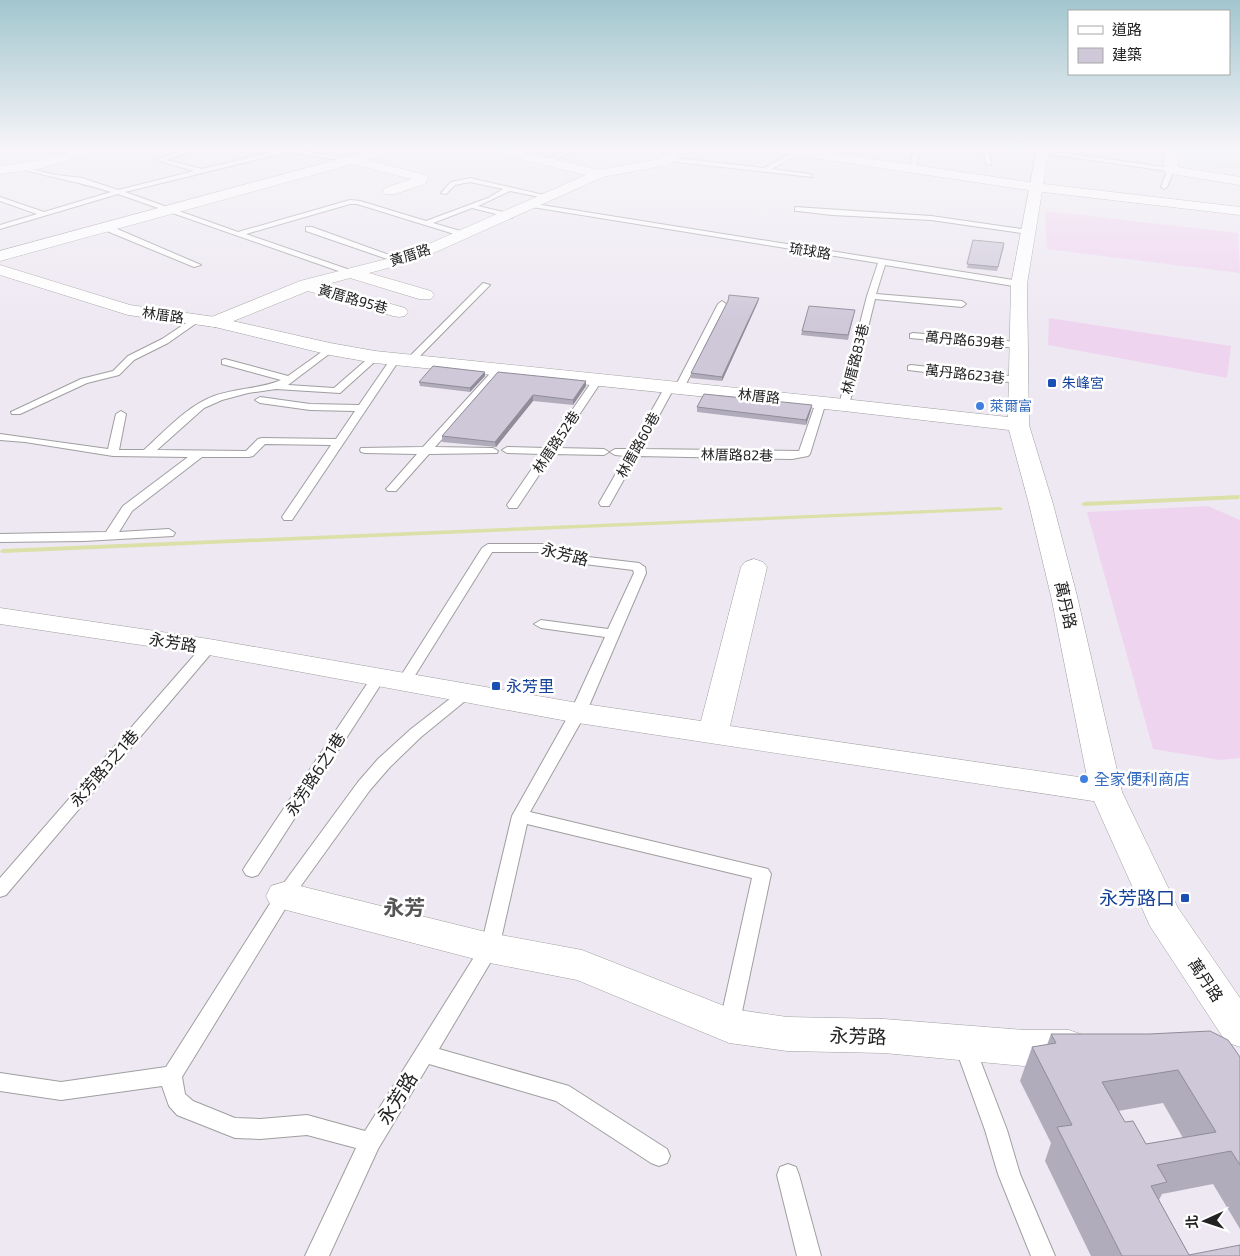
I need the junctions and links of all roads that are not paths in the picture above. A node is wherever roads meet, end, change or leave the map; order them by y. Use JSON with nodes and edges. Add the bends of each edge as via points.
{"nodes":[{"id":1,"x":22,"y":207,"type":"edge"},
{"id":2,"x":69,"y":207,"type":"edge"},
{"id":3,"x":159,"y":207,"type":"edge"},
{"id":4,"x":181,"y":207,"type":"edge"},
{"id":5,"x":334,"y":207,"type":"edge"},
{"id":6,"x":373,"y":207,"type":"edge"},
{"id":7,"x":469,"y":207,"type":"edge"},
{"id":8,"x":473,"y":207,"type":"edge"},
{"id":9,"x":529,"y":207,"type":"edge"},
{"id":10,"x":542,"y":207,"type":"edge"},
{"id":11,"x":1032,"y":207,"type":"edge"},
{"id":12,"x":1203,"y":207,"type":"edge"},
{"id":13,"x":798,"y":209,"type":"dead end"},
{"id":14,"x":169,"y":210,"type":"junction"},
{"id":15,"x":1240,"y":211,"type":"edge"},
{"id":16,"x":44,"y":214,"type":"junction"},
{"id":17,"x":0,"y":216,"type":"edge"},
{"id":18,"x":509,"y":216,"type":"junction"},
{"id":19,"x":18,"y":222,"type":"junction"},
{"id":20,"x":426,"y":223,"type":"junction"},
{"id":21,"x":105,"y":227,"type":"junction"},
{"id":22,"x":0,"y":228,"type":"edge"},
{"id":23,"x":309,"y":229,"type":"dead end"},
{"id":24,"x":1028,"y":232,"type":"junction"},
{"id":25,"x":238,"y":234,"type":"junction"},
{"id":26,"x":464,"y":235,"type":"junction"},
{"id":27,"x":0,"y":256,"type":"edge"},
{"id":28,"x":399,"y":260,"type":"junction"},
{"id":29,"x":882,"y":263,"type":"junction"},
{"id":30,"x":197,"y":265,"type":"dead end"},
{"id":31,"x":0,"y":270,"type":"edge"},
{"id":32,"x":350,"y":273,"type":"junction"},
{"id":33,"x":1019,"y":284,"type":"junction"},
{"id":34,"x":486,"y":285,"type":"dead end"},
{"id":35,"x":306,"y":286,"type":"junction"},
{"id":36,"x":425,"y":295,"type":"dead end"},
{"id":37,"x":871,"y":296,"type":"junction"},
{"id":38,"x":722,"y":304,"type":"dead end"},
{"id":39,"x":962,"y":304,"type":"dead end"},
{"id":40,"x":399,"y":312,"type":"dead end"},
{"id":41,"x":195,"y":320,"type":"junction"},
{"id":42,"x":214,"y":322,"type":"junction"},
{"id":43,"x":913,"y":336,"type":"dead end"},
{"id":44,"x":1018,"y":345,"type":"junction"},
{"id":45,"x":330,"y":349,"type":"junction"},
{"id":46,"x":375,"y":357,"type":"junction"},
{"id":47,"x":403,"y":359,"type":"junction"},
{"id":48,"x":226,"y":362,"type":"dead end"},
{"id":49,"x":911,"y":368,"type":"dead end"},
{"id":50,"x":499,"y":369,"type":"junction"},
{"id":51,"x":598,"y":379,"type":"junction"},
{"id":52,"x":290,"y":380,"type":"junction"},
{"id":53,"x":1019,"y":380,"type":"junction"},
{"id":54,"x":274,"y":387,"type":"junction"},
{"id":55,"x":674,"y":387,"type":"junction"},
{"id":56,"x":260,"y":400,"type":"dead end"},
{"id":57,"x":821,"y":402,"type":"junction"},
{"id":58,"x":844,"y":405,"type":"junction"},
{"id":59,"x":362,"y":408,"type":"junction"},
{"id":60,"x":16,"y":412,"type":"dead end"},
{"id":61,"x":121,"y":414,"type":"dead end"},
{"id":62,"x":1018,"y":425,"type":"junction"},
{"id":63,"x":0,"y":437,"type":"edge"},
{"id":64,"x":339,"y":442,"type":"junction"},
{"id":65,"x":365,"y":450,"type":"dead end"},
{"id":66,"x":427,"y":450,"type":"junction"},
{"id":67,"x":507,"y":450,"type":"dead end"},
{"id":68,"x":550,"y":450,"type":"junction"},
{"id":69,"x":492,"y":451,"type":"dead end"},
{"id":70,"x":609,"y":452,"type":"joint"},
{"id":71,"x":634,"y":452,"type":"junction"},
{"id":72,"x":114,"y":453,"type":"junction"},
{"id":73,"x":147,"y":453,"type":"junction"},
{"id":74,"x":199,"y":454,"type":"junction"},
{"id":75,"x":392,"y":489,"type":"dead end"},
{"id":76,"x":605,"y":502,"type":"dead end"},
{"id":77,"x":513,"y":505,"type":"dead end"},
{"id":78,"x":288,"y":517,"type":"dead end"},
{"id":79,"x":169,"y":533,"type":"dead end"},
{"id":80,"x":110,"y":536,"type":"junction"},
{"id":81,"x":0,"y":538,"type":"edge"},
{"id":82,"x":754,"y":566,"type":"dead end"},
{"id":83,"x":0,"y":616,"type":"edge"},
{"id":84,"x":541,"y":624,"type":"dead end"},
{"id":85,"x":613,"y":634,"type":"junction"},
{"id":86,"x":209,"y":647,"type":"junction"},
{"id":87,"x":391,"y":680,"type":"junction"},
{"id":88,"x":465,"y":694,"type":"junction"},
{"id":89,"x":578,"y":713,"type":"junction"},
{"id":90,"x":713,"y":734,"type":"junction"},
{"id":91,"x":1106,"y":792,"type":"junction"},
{"id":92,"x":520,"y":816,"type":"junction"},
{"id":93,"x":252,"y":870,"type":"dead end"},
{"id":94,"x":0,"y":890,"type":"edge"},
{"id":95,"x":284,"y":896,"type":"junction"},
{"id":96,"x":490,"y":948,"type":"junction"},
{"id":97,"x":729,"y":1026,"type":"junction"},
{"id":98,"x":1230,"y":1038,"type":"edge"},
{"id":99,"x":964,"y":1044,"type":"junction"},
{"id":100,"x":1107,"y":1048,"type":"edge"},
{"id":101,"x":424,"y":1054,"type":"junction"},
{"id":102,"x":172,"y":1074,"type":"junction"},
{"id":103,"x":0,"y":1082,"type":"edge"},
{"id":104,"x":370,"y":1142,"type":"junction"},
{"id":105,"x":659,"y":1156,"type":"dead end"},
{"id":106,"x":788,"y":1175,"type":"dead end"},
{"id":107,"x":316,"y":1256,"type":"edge"},
{"id":108,"x":809,"y":1256,"type":"edge"},
{"id":109,"x":1043,"y":1256,"type":"edge"}],
"edges":[{"from":1,"to":16,"type":"lane"},
{"from":2,"to":16,"type":"lane"},
{"from":3,"to":14,"type":"lane"},
{"from":4,"to":14,"type":"street"},
{"from":5,"to":25,"type":"lane"},
{"from":6,"to":20,"type":"lane"},
{"from":7,"to":20,"type":"lane"},
{"from":8,"to":18,"type":"lane"},
{"from":9,"to":18,"type":"street","name":"黃厝路"},
{"from":10,"to":29,"type":"lane","name":"琉球路"},
{"from":11,"to":24,"type":"street","name":"萬丹路"},
{"from":12,"to":15,"type":"street"},
{"from":13,"to":24,"type":"lane","via":[[931,218]]},
{"from":14,"to":21,"type":"street"},
{"from":14,"to":25,"type":"lane"},
{"from":16,"to":19,"type":"lane"},
{"from":17,"to":19,"type":"lane"},
{"from":18,"to":26,"type":"street","name":"黃厝路"},
{"from":19,"to":22,"type":"lane"},
{"from":20,"to":26,"type":"lane"},
{"from":21,"to":27,"type":"street"},
{"from":21,"to":30,"type":"lane"},
{"from":23,"to":28,"type":"lane"},
{"from":24,"to":33,"type":"street","name":"萬丹路"},
{"from":25,"to":32,"type":"lane"},
{"from":26,"to":28,"type":"street","name":"黃厝路"},
{"from":28,"to":32,"type":"street","name":"黃厝路"},
{"from":29,"to":33,"type":"lane","name":"琉球路"},
{"from":29,"to":37,"type":"lane"},
{"from":31,"to":41,"type":"street","name":"林厝路","via":[[128,310]]},
{"from":32,"to":35,"type":"street","name":"黃厝路"},
{"from":32,"to":36,"type":"street"},
{"from":33,"to":44,"type":"street","name":"萬丹路"},
{"from":34,"to":47,"type":"lane"},
{"from":35,"to":40,"type":"street","name":"黃厝路95巷"},
{"from":35,"to":42,"type":"street","name":"黃厝路"},
{"from":37,"to":39,"type":"lane"},
{"from":37,"to":58,"type":"lane","name":"林厝路83巷"},
{"from":38,"to":55,"type":"lane","name":"林厝路60巷"},
{"from":41,"to":42,"type":"street","name":"林厝路"},
{"from":41,"to":60,"type":"lane","via":[[165,341],[131,358],[116,373],[84,381]]},
{"from":42,"to":45,"type":"street","name":"林厝路"},
{"from":43,"to":44,"type":"lane","name":"萬丹路639巷"},
{"from":44,"to":53,"type":"street","name":"萬丹路"},
{"from":45,"to":46,"type":"street","name":"林厝路"},
{"from":45,"to":52,"type":"lane"},
{"from":46,"to":47,"type":"street","name":"林厝路"},
{"from":46,"to":54,"type":"lane","via":[[336,391]]},
{"from":47,"to":50,"type":"street","name":"林厝路"},
{"from":47,"to":59,"type":"lane"},
{"from":48,"to":52,"type":"lane"},
{"from":49,"to":53,"type":"lane","name":"萬丹路623巷"},
{"from":50,"to":51,"type":"street","name":"林厝路"},
{"from":50,"to":66,"type":"lane"},
{"from":51,"to":55,"type":"street","name":"林厝路"},
{"from":51,"to":68,"type":"lane","name":"林厝路52巷"},
{"from":52,"to":54,"type":"lane"},
{"from":53,"to":62,"type":"street","name":"萬丹路"},
{"from":54,"to":73,"type":"lane","via":[[248,390],[200,406]]},
{"from":55,"to":57,"type":"street","name":"林厝路"},
{"from":55,"to":71,"type":"lane","name":"林厝路60巷"},
{"from":56,"to":59,"type":"lane","via":[[310,407]]},
{"from":57,"to":58,"type":"street","name":"林厝路"},
{"from":57,"to":71,"type":"lane","name":"林厝路82巷","via":[[804,454]]},
{"from":58,"to":62,"type":"street","name":"林厝路"},
{"from":59,"to":64,"type":"lane"},
{"from":61,"to":72,"type":"lane"},
{"from":62,"to":91,"type":"street","name":"萬丹路","via":[[1064,596]]},
{"from":63,"to":72,"type":"lane"},
{"from":64,"to":74,"type":"lane","via":[[262,441],[249,454]]},
{"from":64,"to":78,"type":"lane"},
{"from":65,"to":66,"type":"lane"},
{"from":66,"to":69,"type":"lane"},
{"from":66,"to":75,"type":"lane"},
{"from":67,"to":68,"type":"lane"},
{"from":68,"to":70,"type":"lane"},
{"from":68,"to":77,"type":"lane","name":"林厝路52巷"},
{"from":70,"to":71,"type":"lane","name":"林厝路82巷"},
{"from":71,"to":76,"type":"lane","name":"林厝路60巷"},
{"from":72,"to":73,"type":"lane"},
{"from":73,"to":74,"type":"lane"},
{"from":74,"to":80,"type":"lane","via":[[127,509]]},
{"from":79,"to":80,"type":"lane"},
{"from":80,"to":81,"type":"lane"},
{"from":82,"to":90,"type":"street"},
{"from":83,"to":86,"type":"street","name":"永芳路"},
{"from":84,"to":85,"type":"lane"},
{"from":85,"to":87,"type":"lane","name":"永芳路","via":[[640,567],[568,558],[544,548],[488,548]]},
{"from":85,"to":89,"type":"lane","name":"永芳路"},
{"from":86,"to":87,"type":"street","name":"永芳路"},
{"from":86,"to":94,"type":"lane","name":"永芳路3之1巷"},
{"from":87,"to":88,"type":"street","name":"永芳路"},
{"from":87,"to":93,"type":"lane","name":"永芳路6之1巷"},
{"from":88,"to":89,"type":"street","name":"永芳路"},
{"from":88,"to":95,"type":"lane","via":[[384,763]]},
{"from":89,"to":90,"type":"street","name":"永芳路"},
{"from":89,"to":92,"type":"lane","name":"永芳路"},
{"from":90,"to":91,"type":"street","name":"永芳路"},
{"from":91,"to":98,"type":"street","name":"萬丹路","via":[[1163,916]]},
{"from":92,"to":96,"type":"lane","name":"永芳路"},
{"from":92,"to":97,"type":"lane","via":[[762,874]]},
{"from":95,"to":96,"type":"street","name":"永芳路"},
{"from":95,"to":102,"type":"lane"},
{"from":96,"to":97,"type":"street","name":"永芳路","via":[[582,965]]},
{"from":96,"to":101,"type":"lane","name":"永芳路"},
{"from":97,"to":99,"type":"street","name":"永芳路","via":[[787,1034],[884,1036]]},
{"from":99,"to":100,"type":"street","name":"永芳路"},
{"from":99,"to":109,"type":"lane","via":[[1009,1174]]},
{"from":101,"to":104,"type":"lane","name":"永芳路"},
{"from":101,"to":105,"type":"lane","via":[[562,1093]]},
{"from":102,"to":103,"type":"lane","via":[[61,1090]]},
{"from":102,"to":104,"type":"lane","via":[[176,1099],[185,1108],[235,1128],[307,1125]]},
{"from":104,"to":107,"type":"lane","name":"永芳路"},
{"from":106,"to":108,"type":"lane"}]}
